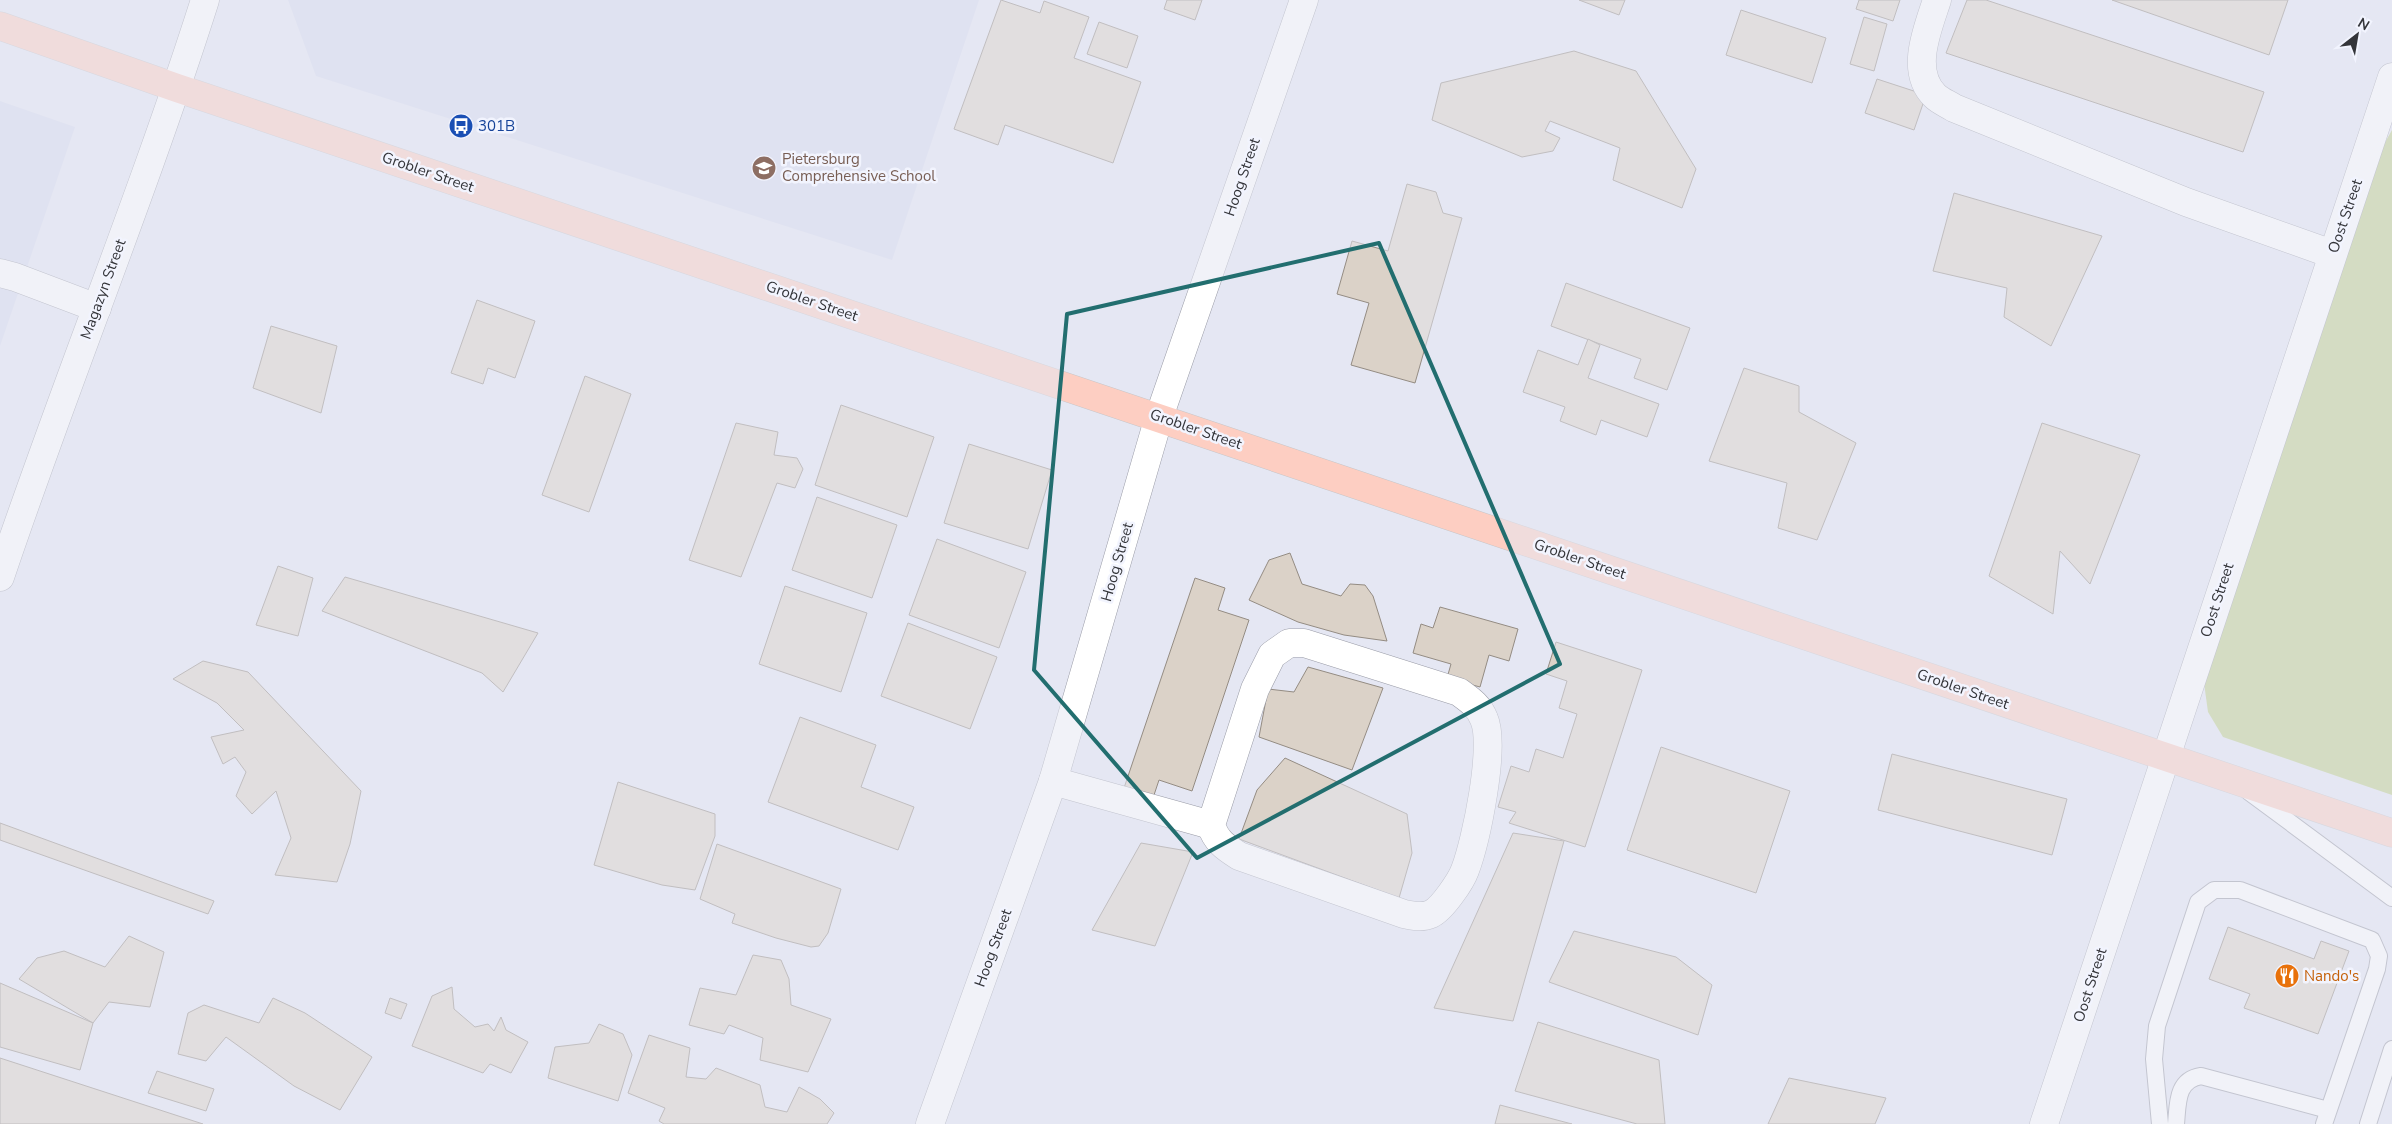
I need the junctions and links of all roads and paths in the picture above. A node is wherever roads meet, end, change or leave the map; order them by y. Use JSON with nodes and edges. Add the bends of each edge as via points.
{"nodes":[{"id":1,"x":205,"y":0,"type":"edge"},
{"id":2,"x":1304,"y":0,"type":"edge"},
{"id":3,"x":1937,"y":0,"type":"edge"},
{"id":4,"x":0,"y":26,"type":"edge"},
{"id":5,"x":2392,"y":77,"type":"edge"},
{"id":6,"x":177,"y":88,"type":"junction"},
{"id":7,"x":2332,"y":254,"type":"junction"},
{"id":8,"x":0,"y":273,"type":"edge"},
{"id":9,"x":96,"y":308,"type":"junction"},
{"id":10,"x":1159,"y":417,"type":"junction"},
{"id":11,"x":0,"y":577,"type":"edge"},
{"id":12,"x":2165,"y":757,"type":"junction"},
{"id":13,"x":2231,"y":779,"type":"junction"},
{"id":14,"x":1053,"y":781,"type":"junction"},
{"id":15,"x":1211,"y":825,"type":"junction"},
{"id":16,"x":2392,"y":833,"type":"edge"},
{"id":17,"x":2392,"y":898,"type":"edge"},
{"id":18,"x":2392,"y":1049,"type":"edge"},
{"id":19,"x":2386,"y":1084,"type":"edge"},
{"id":20,"x":2326,"y":1117,"type":"edge"},
{"id":21,"x":930,"y":1124,"type":"edge"},
{"id":22,"x":2044,"y":1124,"type":"edge"},
{"id":23,"x":2160,"y":1124,"type":"edge"},
{"id":24,"x":2176,"y":1124,"type":"edge"},
{"id":25,"x":2368,"y":1124,"type":"edge"}],
"edges":[{"from":1,"to":6,"type":"street","name":"Magazyn Street"},
{"from":2,"to":10,"type":"street","name":"Hoog Street"},
{"from":3,"to":7,"type":"street","via":[[1922,56],[1923,77],[1934,96],[1954,108],[2186,202]]},
{"from":4,"to":6,"type":"main road","name":"Grobler Street"},
{"from":5,"to":7,"type":"street","name":"Oost Street"},
{"from":6,"to":9,"type":"street","name":"Magazyn Street"},
{"from":6,"to":10,"type":"main road","name":"Grobler Street"},
{"from":7,"to":12,"type":"street","name":"Oost Street"},
{"from":8,"to":9,"type":"street"},
{"from":9,"to":11,"type":"street","name":"Magazyn Street"},
{"from":10,"to":12,"type":"main road","name":"Grobler Street"},
{"from":10,"to":14,"type":"street","name":"Hoog Street"},
{"from":12,"to":13,"type":"main road","name":"Grobler Street"},
{"from":12,"to":22,"type":"street","name":"Oost Street"},
{"from":13,"to":16,"type":"main road","name":"Grobler Street"},
{"from":13,"to":17,"type":"lane"},
{"from":14,"to":15,"type":"street"},
{"from":14,"to":21,"type":"street","name":"Hoog Street"},
{"from":15,"to":15,"type":"street","via":[[1255,689],[1272,655],[1289,643],[1304,643],[1458,692],[1474,702],[1485,720],[1488,758],[1474,841],[1465,871],[1432,914],[1420,917],[1404,914],[1238,856],[1215,837]]},
{"from":18,"to":19,"type":"lane"},
{"from":19,"to":25,"type":"lane"},
{"from":20,"to":23,"type":"lane","via":[[2380,956],[2372,940],[2240,890],[2214,890],[2198,902],[2157,1026],[2154,1059]]},
{"from":20,"to":24,"type":"lane","via":[[2201,1076],[2189,1081],[2179,1092]]}]}
